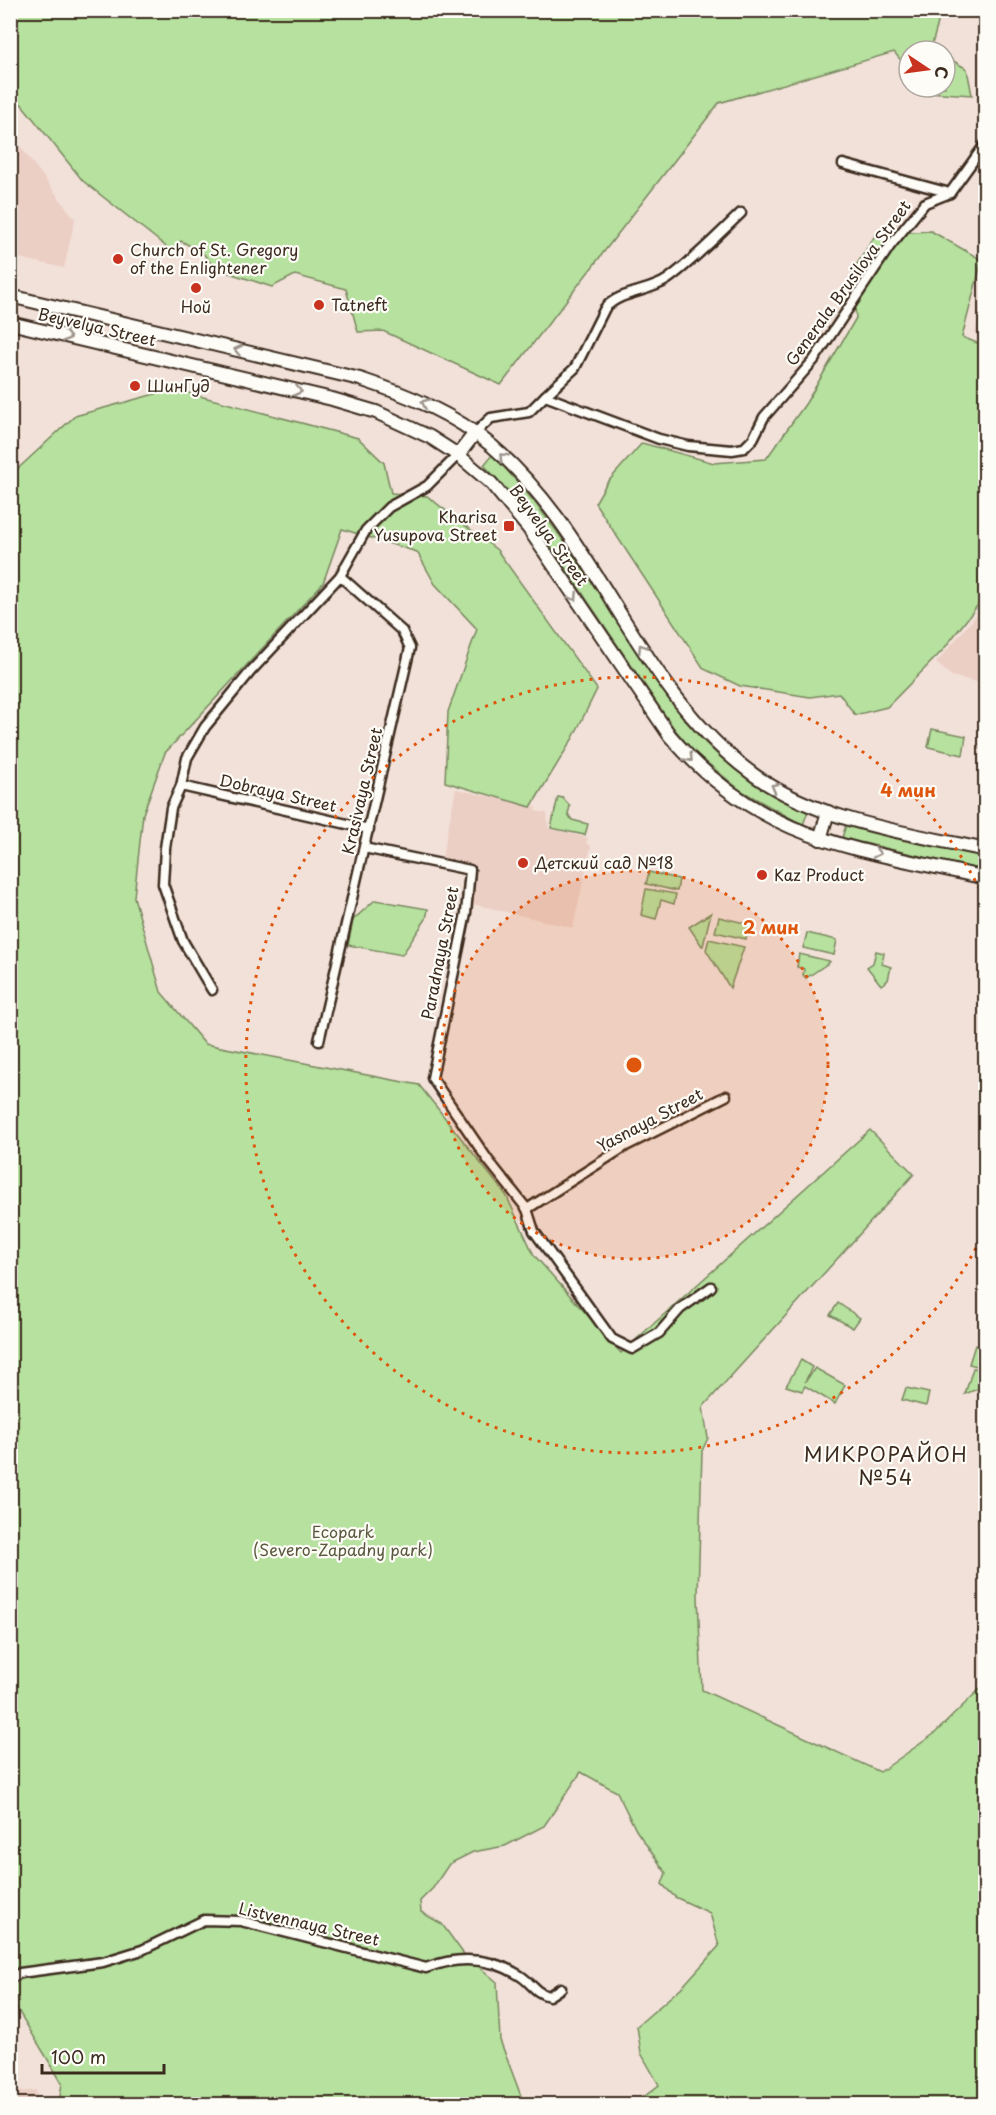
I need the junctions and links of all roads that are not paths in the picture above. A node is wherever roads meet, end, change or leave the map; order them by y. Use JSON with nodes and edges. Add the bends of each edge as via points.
{"nodes":[{"id":1,"x":986,"y":143,"type":"edge"},
{"id":2,"x":843,"y":164,"type":"dead end"},
{"id":3,"x":950,"y":193,"type":"junction"},
{"id":4,"x":741,"y":213,"type":"dead end"},
{"id":5,"x":13,"y":299,"type":"edge"},
{"id":6,"x":11,"y":323,"type":"edge"},
{"id":7,"x":544,"y":396,"type":"junction"},
{"id":8,"x":475,"y":433,"type":"junction"},
{"id":9,"x":458,"y":455,"type":"junction"},
{"id":10,"x":340,"y":576,"type":"junction"},
{"id":11,"x":181,"y":786,"type":"junction"},
{"id":12,"x":828,"y":812,"type":"junction"},
{"id":13,"x":369,"y":829,"type":"junction"},
{"id":14,"x":820,"y":839,"type":"junction"},
{"id":15,"x":364,"y":848,"type":"junction"},
{"id":16,"x":986,"y":850,"type":"edge"},
{"id":17,"x":986,"y":878,"type":"edge"},
{"id":18,"x":212,"y":990,"type":"dead end"},
{"id":19,"x":319,"y":1041,"type":"dead end"},
{"id":20,"x":726,"y":1096,"type":"dead end"},
{"id":21,"x":527,"y":1209,"type":"junction"},
{"id":22,"x":711,"y":1287,"type":"dead end"},
{"id":23,"x":10,"y":1979,"type":"edge"},
{"id":24,"x":561,"y":1988,"type":"dead end"}],
"edges":[{"from":1,"to":3,"type":"street","name":"Generala Brusilova Street"},
{"from":2,"to":3,"type":"street"},
{"from":3,"to":7,"type":"street","name":"Generala Brusilova Street","via":[[925,203],[890,246],[814,360],[764,417],[744,448],[688,446],[659,439]]},
{"from":4,"to":7,"type":"street","via":[[667,280],[612,301],[575,368]]},
{"from":8,"to":5,"type":"main road","name":"Beyvelya Street","one_way":true,"via":[[430,405],[360,380]]},
{"from":6,"to":9,"type":"main road","name":"Beyvelya Street","one_way":true,"via":[[376,412]]},
{"from":7,"to":8,"type":"street","via":[[529,412],[491,418]]},
{"from":8,"to":9,"type":"main road"},
{"from":12,"to":8,"type":"main road","name":"Beyvelya Street","one_way":true,"via":[[756,776],[703,731],[669,689],[545,504],[507,460]]},
{"from":9,"to":10,"type":"street","via":[[427,486],[389,507],[366,530]]},
{"from":9,"to":14,"type":"main road","name":"Beyvelya Street","one_way":true,"via":[[491,483],[529,529],[619,666],[689,758],[740,801],[793,830]]},
{"from":10,"to":11,"type":"street","via":[[251,671],[205,727],[187,758]]},
{"from":10,"to":13,"type":"street","name":"Krasivaya Street","via":[[402,631],[410,648]]},
{"from":11,"to":13,"type":"street","name":"Dobraya Street"},
{"from":11,"to":18,"type":"street","via":[[171,808],[163,884],[183,941]]},
{"from":12,"to":14,"type":"main road"},
{"from":12,"to":16,"type":"main road","name":"Beyvelya Street"},
{"from":13,"to":15,"type":"street","name":"Krasivaya Street"},
{"from":14,"to":17,"type":"main road","name":"Beyvelya Street","one_way":true},
{"from":15,"to":19,"type":"street","name":"Krasivaya Street"},
{"from":15,"to":21,"type":"street","name":"Paradnaya Street","via":[[470,870],[466,913],[432,1078]]},
{"from":20,"to":21,"type":"street","name":"Yasnaya Street","via":[[626,1146]]},
{"from":21,"to":22,"type":"street","via":[[534,1231],[612,1339],[632,1349],[659,1333],[680,1309]]},
{"from":23,"to":24,"type":"street","name":"Listvennaya Street","via":[[27,1972],[104,1962],[142,1950],[204,1920],[241,1921],[426,1968],[449,1959],[489,1962],[520,1976],[539,1994],[549,1996]]}]}
